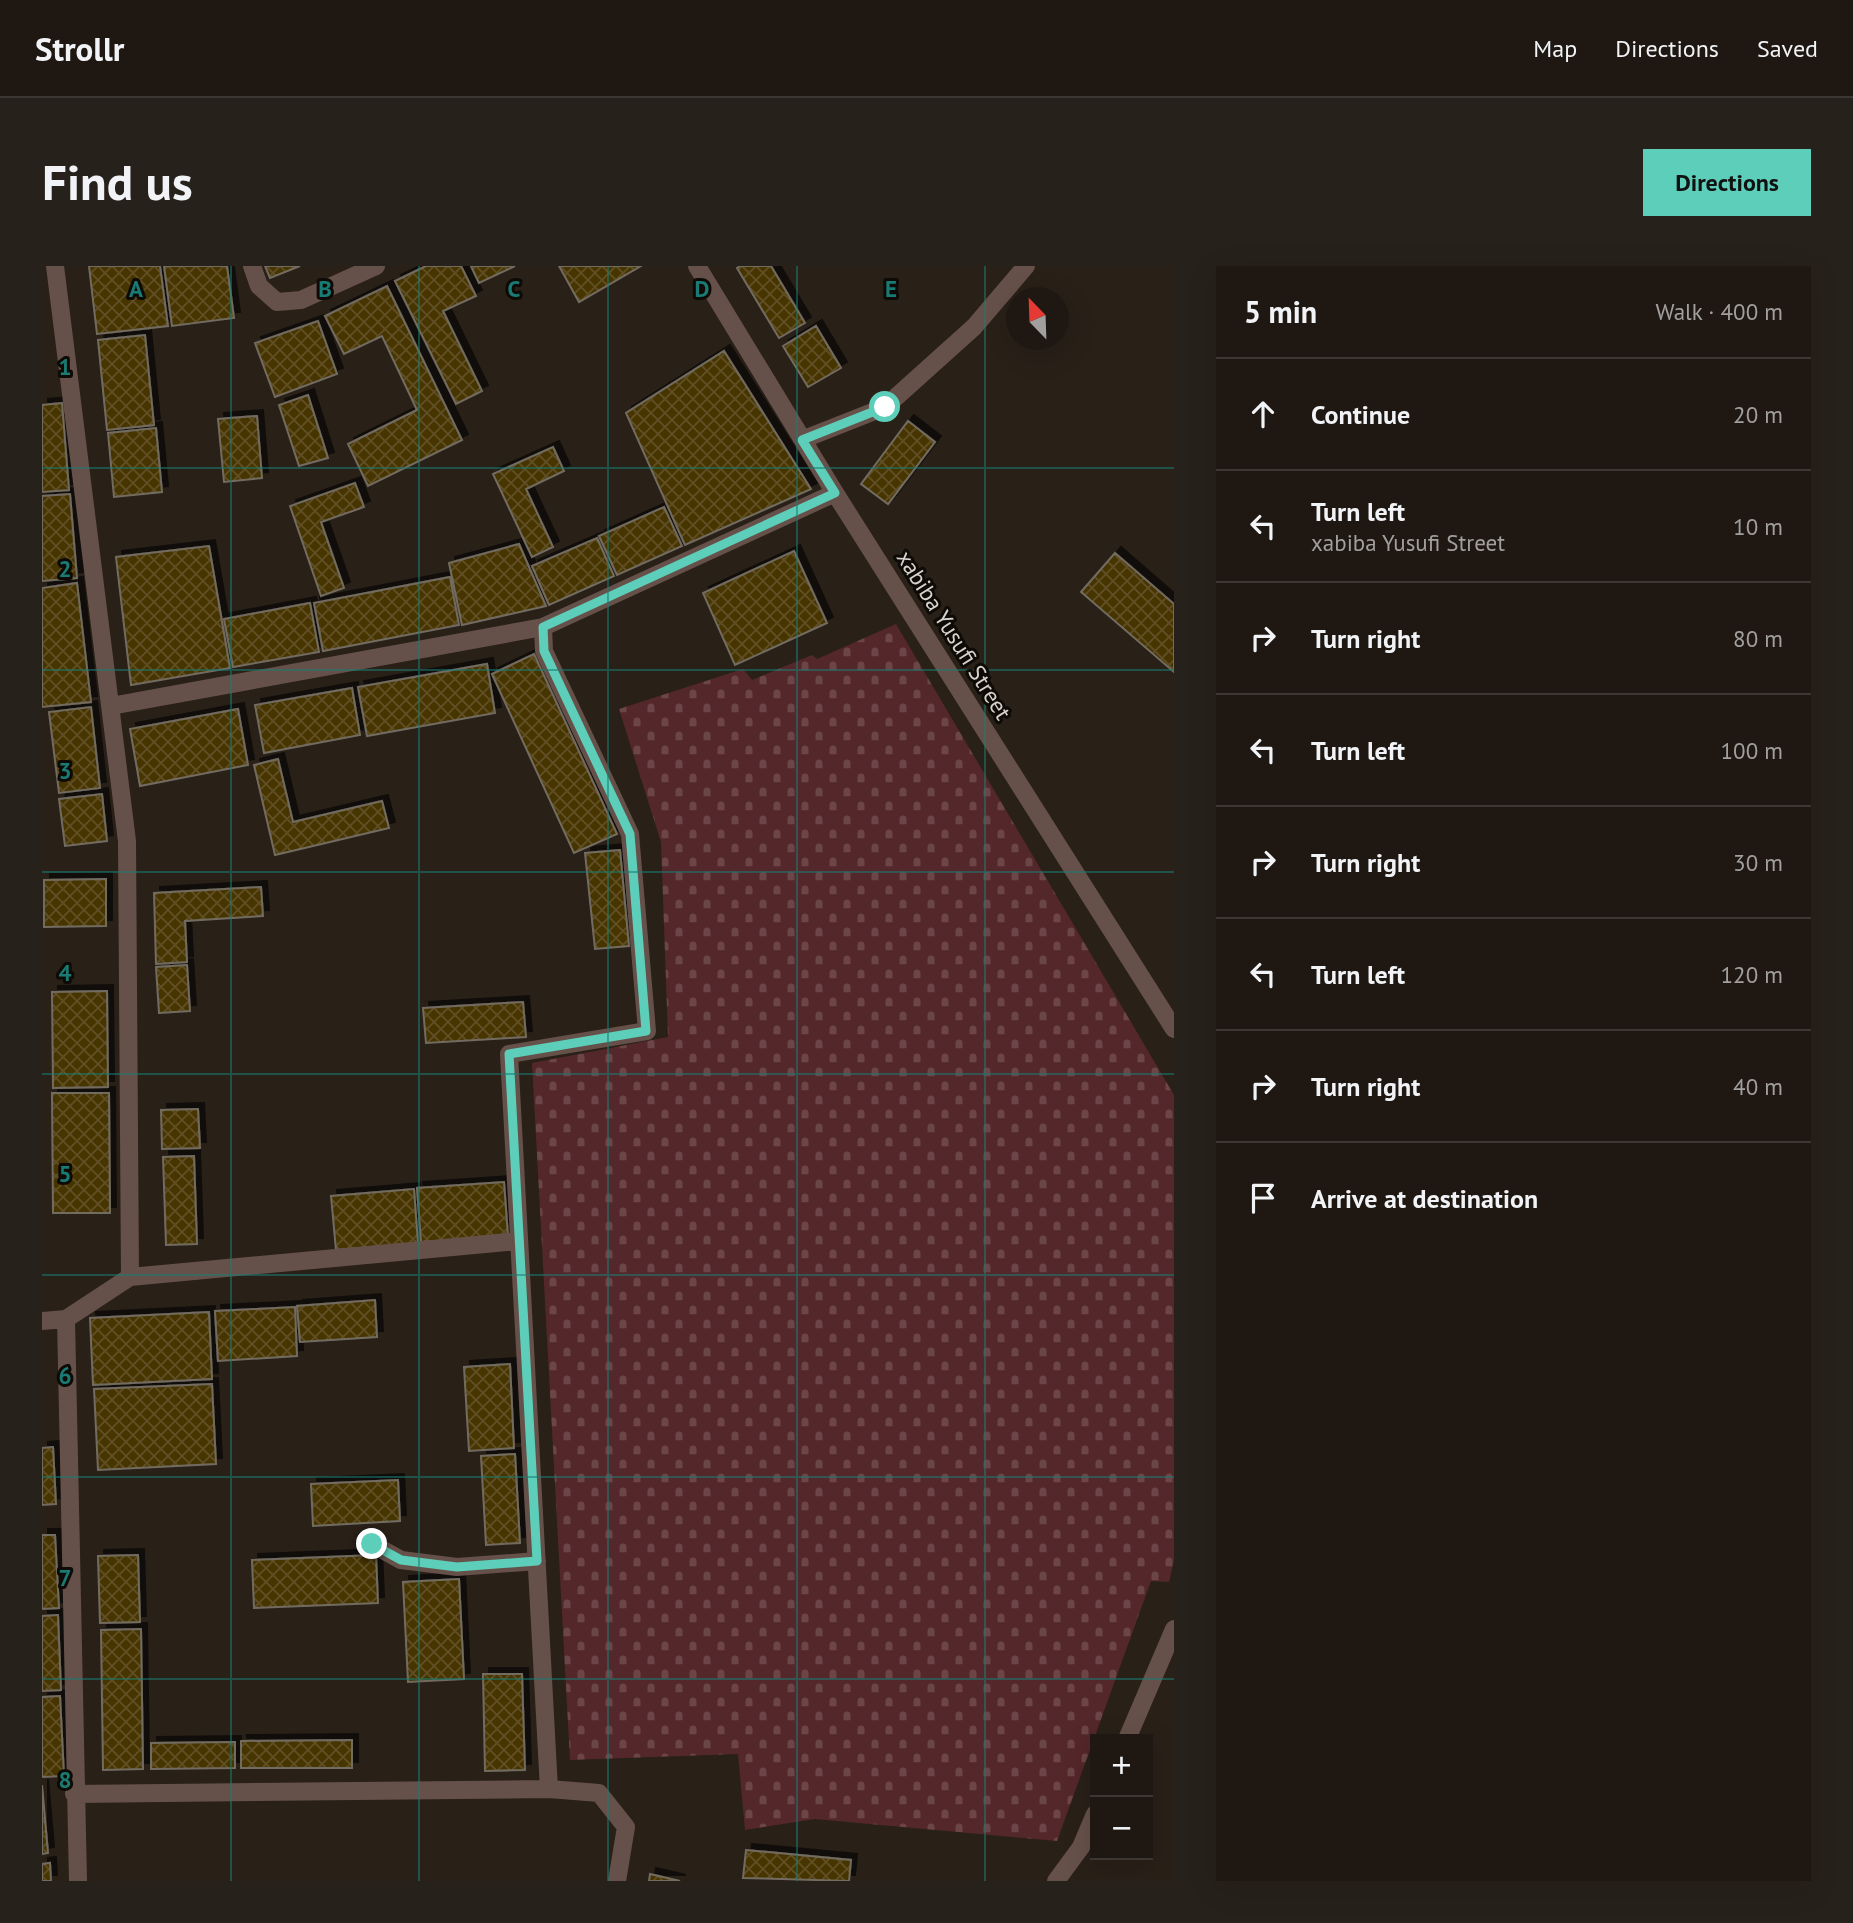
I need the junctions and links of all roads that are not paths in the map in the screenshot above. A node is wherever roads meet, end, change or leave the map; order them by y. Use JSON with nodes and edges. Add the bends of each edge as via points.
{"nodes":[{"id":1,"x":55,"y":266,"type":"edge"},
{"id":2,"x":252,"y":266,"type":"edge"},
{"id":3,"x":376,"y":266,"type":"edge"},
{"id":4,"x":697,"y":266,"type":"edge"},
{"id":5,"x":1026,"y":266,"type":"edge"},
{"id":6,"x":804,"y":439,"type":"junction"},
{"id":7,"x":835,"y":493,"type":"junction"},
{"id":8,"x":543,"y":627,"type":"junction"},
{"id":9,"x":111,"y":706,"type":"junction"},
{"id":10,"x":1174,"y":1028,"type":"edge"},
{"id":11,"x":518,"y":1241,"type":"junction"},
{"id":12,"x":130,"y":1277,"type":"junction"},
{"id":13,"x":65,"y":1319,"type":"junction"},
{"id":14,"x":42,"y":1321,"type":"edge"},
{"id":15,"x":372,"y":1544,"type":"dead end"},
{"id":16,"x":537,"y":1561,"type":"junction"},
{"id":17,"x":1174,"y":1629,"type":"edge"},
{"id":18,"x":1129,"y":1734,"type":"edge"},
{"id":19,"x":549,"y":1789,"type":"junction"},
{"id":20,"x":74,"y":1794,"type":"junction"},
{"id":21,"x":1090,"y":1826,"type":"edge"},
{"id":22,"x":78,"y":1881,"type":"edge"},
{"id":23,"x":617,"y":1881,"type":"edge"},
{"id":24,"x":1056,"y":1881,"type":"edge"}],
"edges":[{"from":1,"to":9,"type":"street"},
{"from":2,"to":3,"type":"street","via":[[259,286],[277,302],[301,300]]},
{"from":4,"to":6,"type":"street","name":"xabiba Yusufi Street"},
{"from":5,"to":6,"type":"street","via":[[974,327],[885,407]]},
{"from":6,"to":7,"type":"street","name":"xabiba Yusufi Street"},
{"from":7,"to":8,"type":"street"},
{"from":7,"to":10,"type":"street","name":"xabiba Yusufi Street"},
{"from":8,"to":9,"type":"street"},
{"from":8,"to":11,"type":"street","via":[[544,651],[630,834],[646,1031],[509,1054]]},
{"from":9,"to":12,"type":"street","via":[[127,841]]},
{"from":11,"to":12,"type":"street"},
{"from":11,"to":16,"type":"street"},
{"from":12,"to":13,"type":"street"},
{"from":13,"to":14,"type":"street"},
{"from":13,"to":20,"type":"street"},
{"from":15,"to":16,"type":"street","via":[[401,1560],[457,1567]]},
{"from":16,"to":19,"type":"street"},
{"from":17,"to":18,"type":"street"},
{"from":19,"to":20,"type":"street"},
{"from":19,"to":23,"type":"street","via":[[599,1793],[626,1828]]},
{"from":20,"to":22,"type":"street"},
{"from":21,"to":24,"type":"street"}]}
